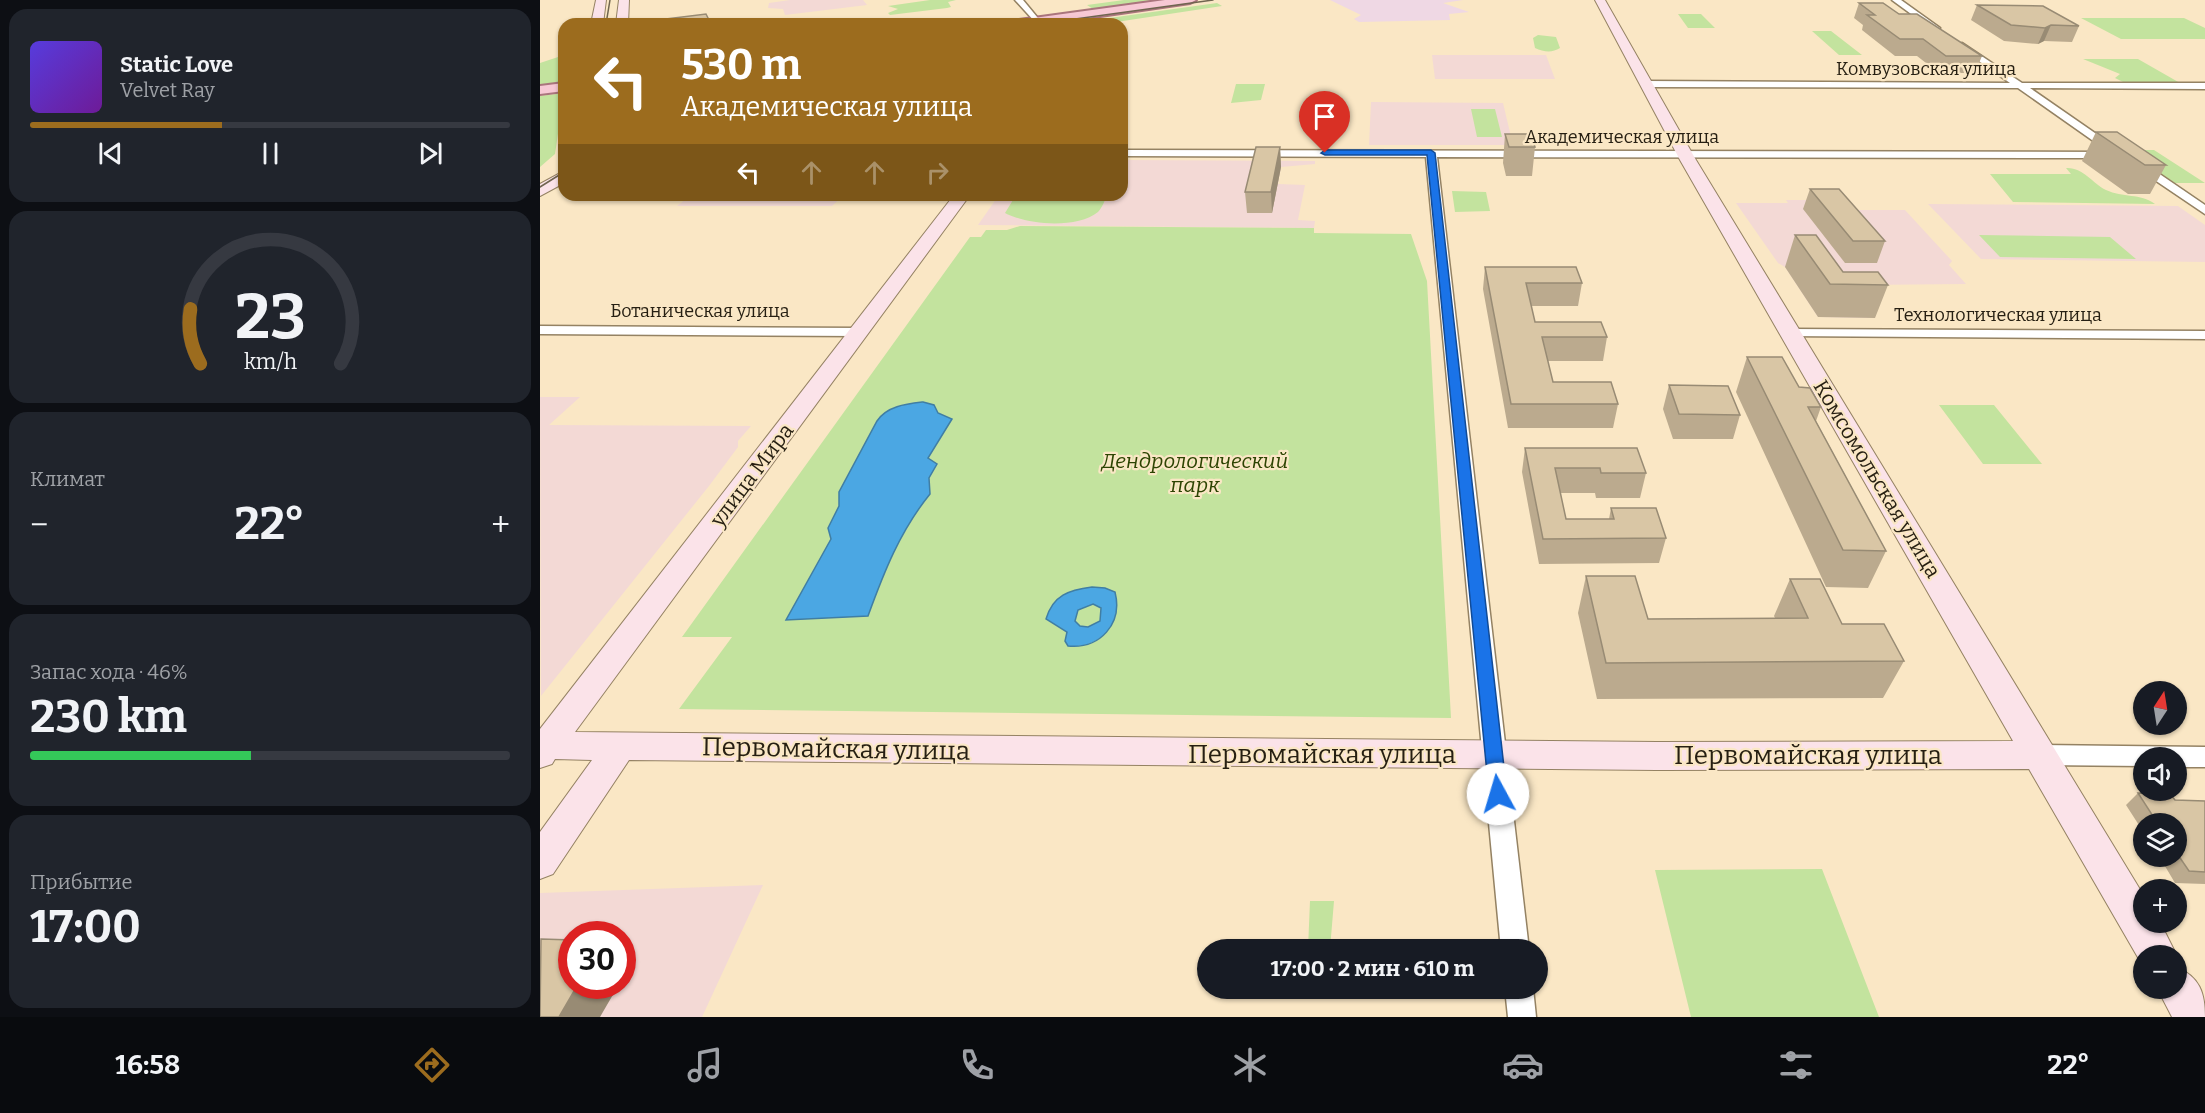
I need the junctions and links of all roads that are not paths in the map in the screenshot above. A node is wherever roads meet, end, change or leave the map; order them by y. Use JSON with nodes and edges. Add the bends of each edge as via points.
{"nodes":[{"id":1,"x":601,"y":0,"type":"edge"},
{"id":2,"x":624,"y":0,"type":"edge"},
{"id":3,"x":1019,"y":0,"type":"edge"},
{"id":4,"x":1190,"y":0,"type":"edge"},
{"id":5,"x":1600,"y":0,"type":"edge"},
{"id":6,"x":1896,"y":0,"type":"edge"},
{"id":7,"x":598,"y":18,"type":"edge"},
{"id":8,"x":622,"y":18,"type":"edge"},
{"id":9,"x":1035,"y":18,"type":"edge"},
{"id":10,"x":1073,"y":18,"type":"edge"},
{"id":11,"x":1646,"y":84,"type":"junction"},
{"id":12,"x":2021,"y":86,"type":"junction"},
{"id":13,"x":2205,"y":86,"type":"edge"},
{"id":14,"x":558,"y":88,"type":"edge"},
{"id":15,"x":540,"y":90,"type":"edge"},
{"id":16,"x":1128,"y":153,"type":"edge"},
{"id":17,"x":1431,"y":153,"type":"junction"},
{"id":18,"x":1684,"y":154,"type":"junction"},
{"id":19,"x":2125,"y":157,"type":"junction"},
{"id":20,"x":558,"y":168,"type":"edge"},
{"id":21,"x":540,"y":179,"type":"edge"},
{"id":22,"x":558,"y":180,"type":"edge"},
{"id":23,"x":540,"y":191,"type":"edge"},
{"id":24,"x":958,"y":201,"type":"edge"},
{"id":25,"x":2205,"y":210,"type":"edge"},
{"id":26,"x":540,"y":330,"type":"edge"},
{"id":27,"x":860,"y":332,"type":"junction"},
{"id":28,"x":1790,"y":333,"type":"junction"},
{"id":29,"x":2205,"y":335,"type":"edge"},
{"id":30,"x":621,"y":746,"type":"junction"},
{"id":31,"x":542,"y":748,"type":"edge"},
{"id":32,"x":1494,"y":755,"type":"junction"},
{"id":33,"x":2041,"y":755,"type":"junction"},
{"id":34,"x":2205,"y":757,"type":"edge"},
{"id":35,"x":540,"y":862,"type":"edge"},
{"id":36,"x":1514,"y":939,"type":"edge"},
{"id":37,"x":2152,"y":945,"type":"edge"},
{"id":38,"x":1520,"y":999,"type":"edge"},
{"id":39,"x":2184,"y":999,"type":"edge"},
{"id":40,"x":1522,"y":1017,"type":"edge"},
{"id":41,"x":2195,"y":1017,"type":"edge"}],
"edges":[{"from":1,"to":7,"type":"main road"},
{"from":2,"to":8,"type":"main road"},
{"from":3,"to":9,"type":"street"},
{"from":4,"to":10,"type":"main road"},
{"from":5,"to":11,"type":"main road","name":"Комсомольская улица"},
{"from":6,"to":12,"type":"street"},
{"from":11,"to":12,"type":"street","name":"Комвузовская улица"},
{"from":11,"to":18,"type":"main road","name":"Комсомольская улица"},
{"from":12,"to":13,"type":"street","name":"Комвузовская улица"},
{"from":12,"to":19,"type":"street"},
{"from":14,"to":15,"type":"main road"},
{"from":16,"to":17,"type":"street","name":"Академическая улица"},
{"from":17,"to":18,"type":"street","name":"Академическая улица"},
{"from":17,"to":32,"type":"street"},
{"from":18,"to":19,"type":"street","name":"Академическая улица"},
{"from":18,"to":28,"type":"main road","name":"Комсомольская улица"},
{"from":19,"to":25,"type":"street"},
{"from":20,"to":21,"type":"main road"},
{"from":22,"to":23,"type":"main road"},
{"from":24,"to":27,"type":"main road","name":"улица Мира"},
{"from":26,"to":27,"type":"street","name":"Ботаническая улица"},
{"from":27,"to":31,"type":"main road","name":"улица Мира"},
{"from":28,"to":29,"type":"street","name":"Технологическая улица"},
{"from":28,"to":33,"type":"main road","name":"Комсомольская улица"},
{"from":30,"to":31,"type":"main road","name":"Первомайская улица"},
{"from":30,"to":32,"type":"main road","name":"Первомайская улица"},
{"from":30,"to":35,"type":"main road"},
{"from":32,"to":33,"type":"main road","name":"Первомайская улица"},
{"from":32,"to":36,"type":"street"},
{"from":33,"to":34,"type":"street","name":"Первомайская улица"},
{"from":33,"to":37,"type":"main road","name":"Комсомольская улица"},
{"from":38,"to":40,"type":"street"},
{"from":39,"to":41,"type":"main road"}]}
